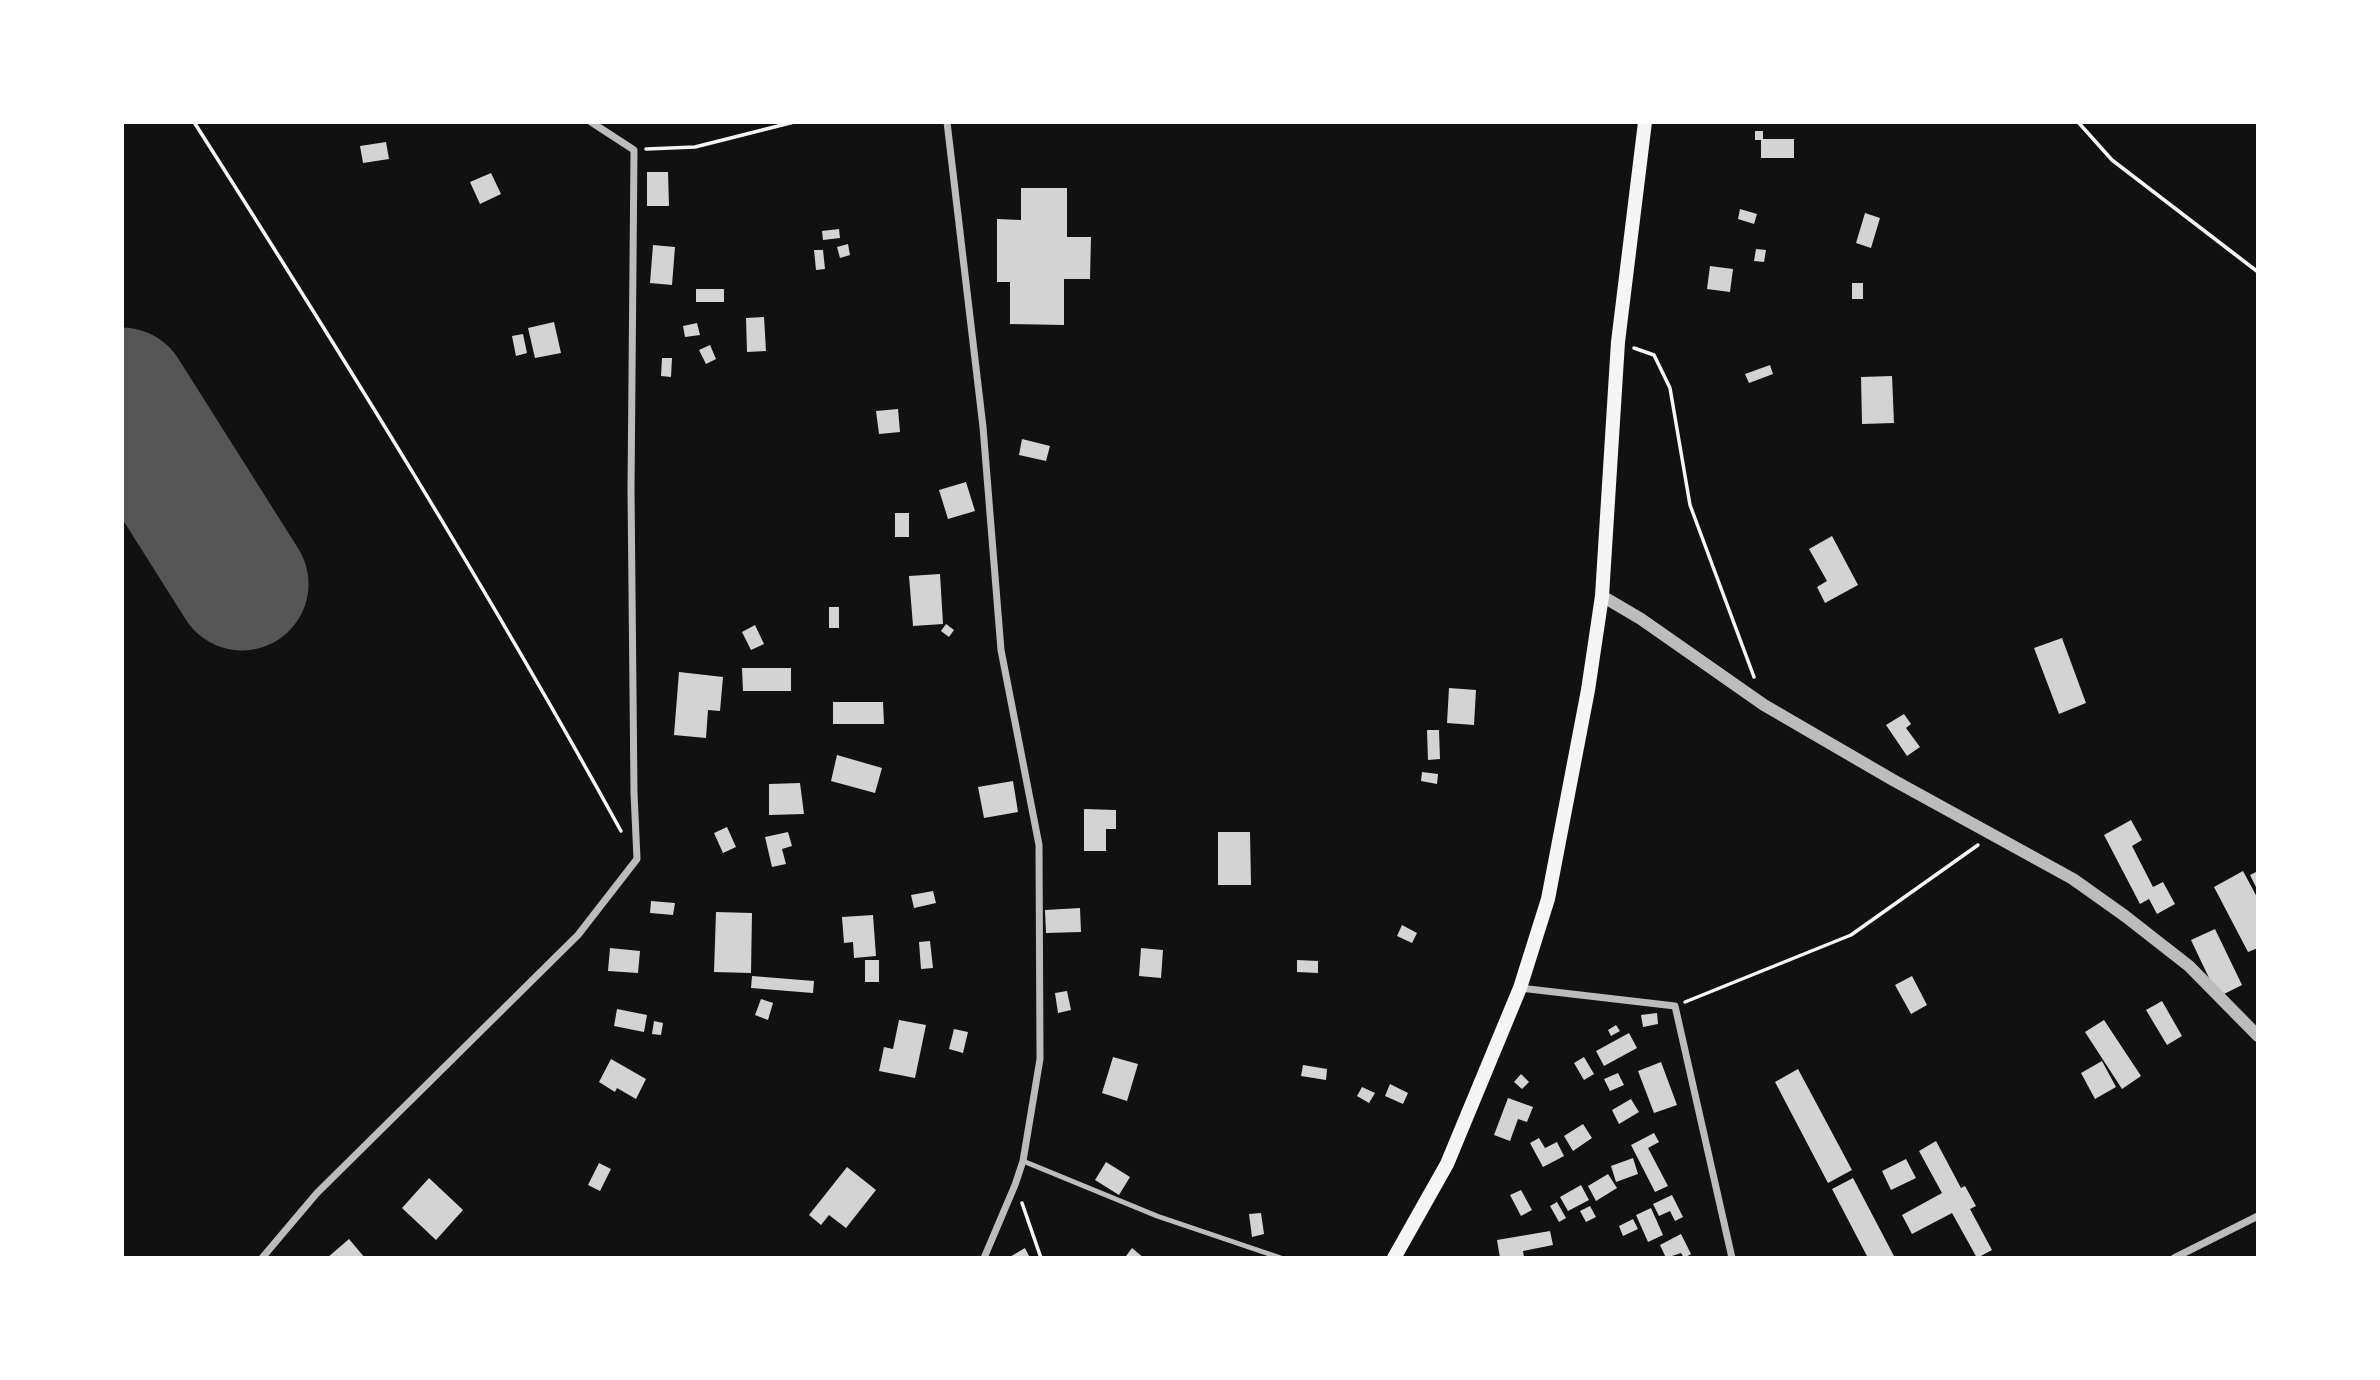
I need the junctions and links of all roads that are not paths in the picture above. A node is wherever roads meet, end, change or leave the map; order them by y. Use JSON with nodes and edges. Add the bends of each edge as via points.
{"nodes":[{"id":1,"x":591,"y":122,"type":"edge"},
{"id":2,"x":947,"y":122,"type":"edge"},
{"id":3,"x":1645,"y":122,"type":"edge"},
{"id":4,"x":1602,"y":596,"type":"junction"},
{"id":5,"x":1520,"y":988,"type":"junction"},
{"id":6,"x":2258,"y":1036,"type":"edge"},
{"id":7,"x":1023,"y":1161,"type":"junction"},
{"id":8,"x":2258,"y":1216,"type":"edge"},
{"id":9,"x":1732,"y":1257,"type":"edge"},
{"id":10,"x":262,"y":1258,"type":"edge"},
{"id":11,"x":984,"y":1258,"type":"edge"},
{"id":12,"x":1281,"y":1258,"type":"edge"},
{"id":13,"x":1394,"y":1258,"type":"edge"},
{"id":14,"x":2174,"y":1258,"type":"edge"}],
"edges":[{"from":1,"to":10,"type":"street","via":[[634,150],[631,475],[637,859],[578,935],[317,1194]]},
{"from":2,"to":7,"type":"street","via":[[983,427],[1001,650],[1039,845],[1040,1059]]},
{"from":3,"to":4,"type":"main road","via":[[1618,342]]},
{"from":4,"to":5,"type":"main road","via":[[1548,899]]},
{"from":4,"to":6,"type":"street","via":[[1764,705],[2073,879],[2189,966]]},
{"from":5,"to":9,"type":"street","via":[[1675,1006]]},
{"from":5,"to":13,"type":"main road","via":[[1447,1164]]},
{"from":7,"to":11,"type":"street"},
{"from":7,"to":12,"type":"lane","via":[[1157,1216]]},
{"from":8,"to":14,"type":"street"}]}
